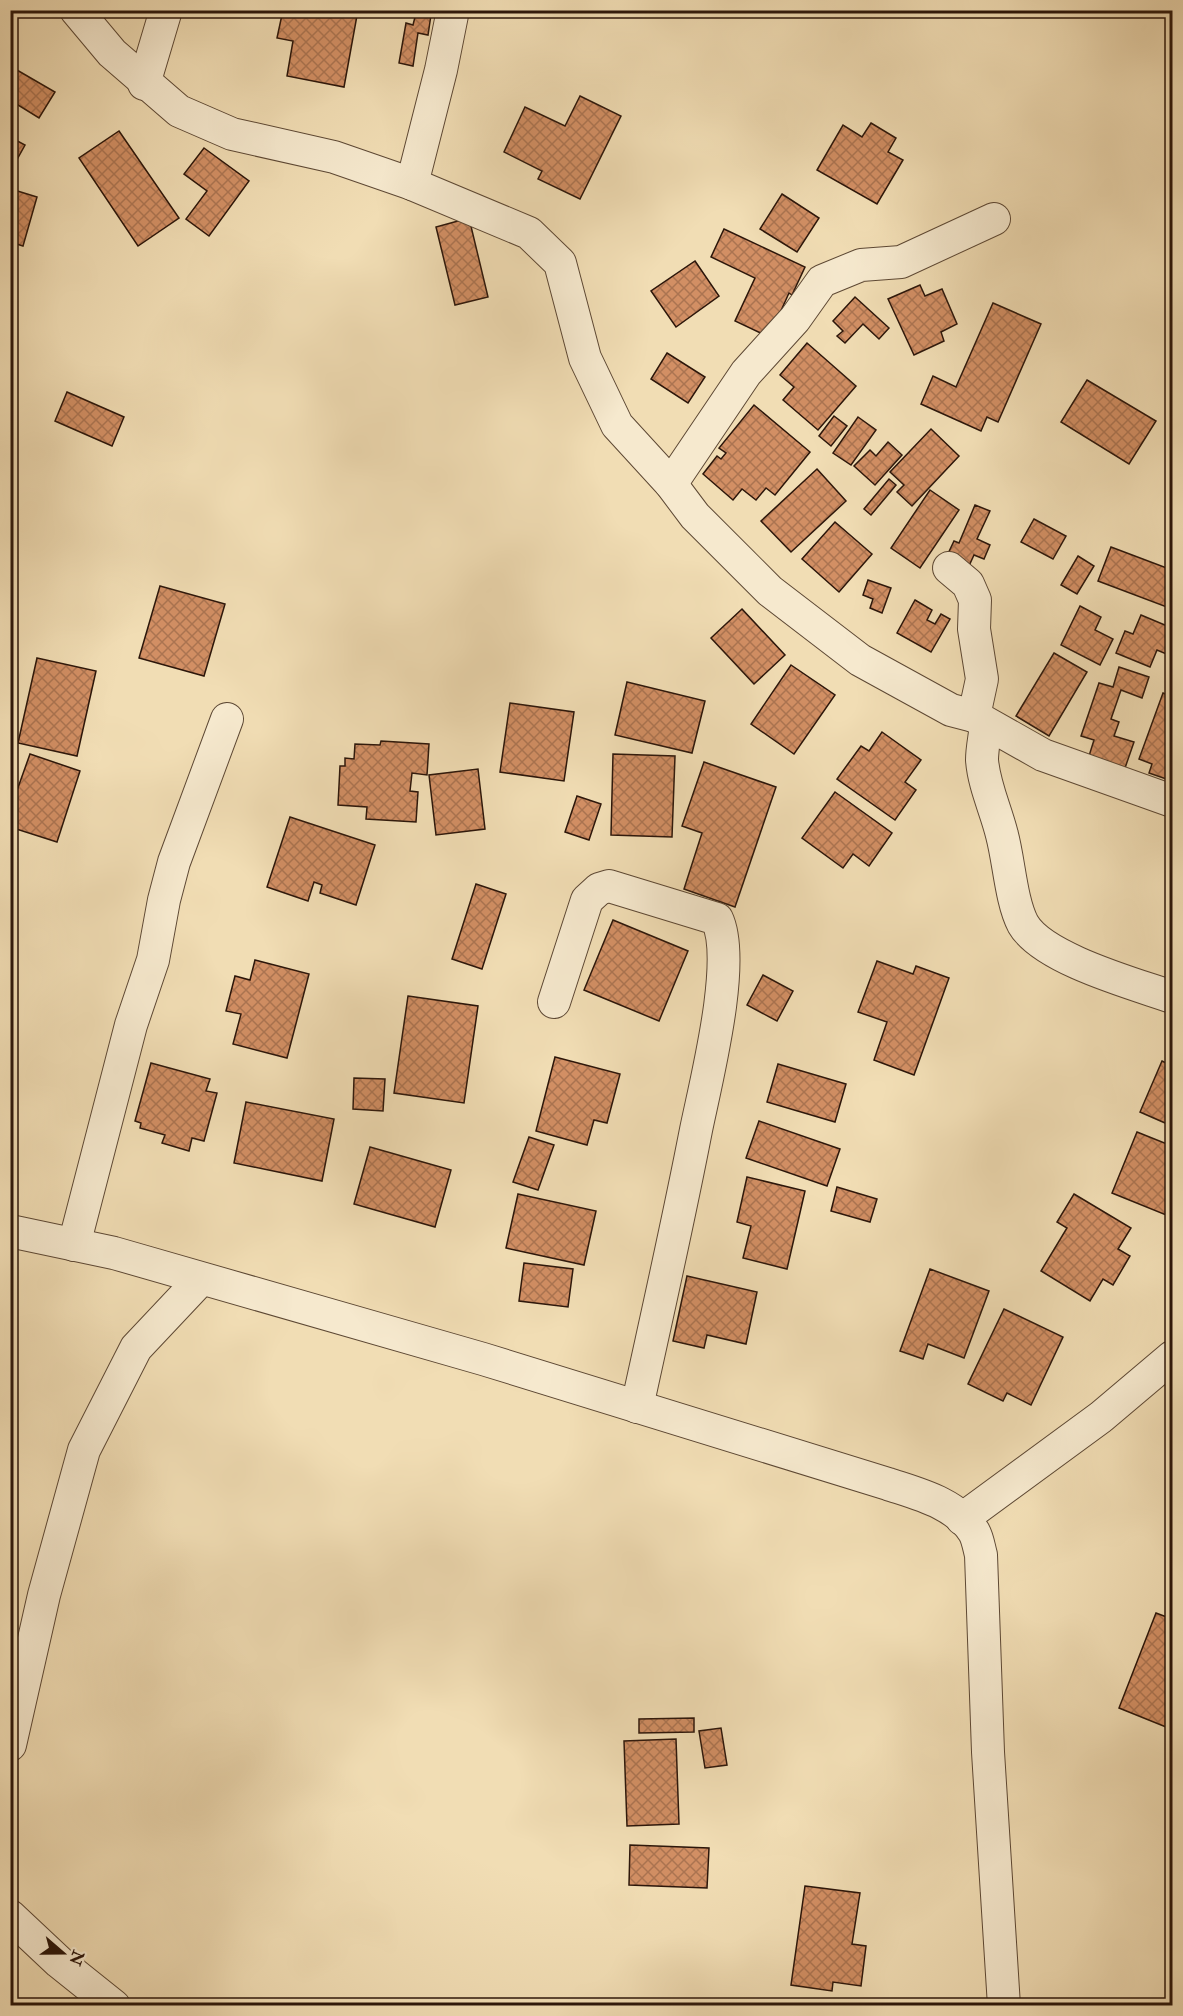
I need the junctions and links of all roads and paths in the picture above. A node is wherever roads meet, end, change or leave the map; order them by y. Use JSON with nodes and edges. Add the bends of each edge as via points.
{"nodes":[{"id":1,"x":76,"y":10,"type":"edge"},
{"id":2,"x":166,"y":10,"type":"edge"},
{"id":3,"x":453,"y":10,"type":"edge"},
{"id":4,"x":144,"y":84,"type":"junction"},
{"id":5,"x":412,"y":184,"type":"junction"},
{"id":6,"x":994,"y":219,"type":"dead end"},
{"id":7,"x":671,"y":484,"type":"junction"},
{"id":8,"x":949,"y":568,"type":"dead end"},
{"id":9,"x":227,"y":719,"type":"dead end"},
{"id":10,"x":980,"y":720,"type":"junction"},
{"id":11,"x":1173,"y":801,"type":"edge"},
{"id":12,"x":1173,"y":998,"type":"edge"},
{"id":13,"x":554,"y":1002,"type":"dead end"},
{"id":14,"x":10,"y":1231,"type":"edge"},
{"id":15,"x":74,"y":1245,"type":"junction"},
{"id":16,"x":200,"y":1280,"type":"junction"},
{"id":17,"x":1173,"y":1358,"type":"edge"},
{"id":18,"x":637,"y":1407,"type":"junction"},
{"id":19,"x":962,"y":1519,"type":"junction"},
{"id":20,"x":10,"y":1745,"type":"edge"},
{"id":21,"x":10,"y":1916,"type":"edge"},
{"id":22,"x":114,"y":2006,"type":"edge"},
{"id":23,"x":1004,"y":2006,"type":"edge"}],
"edges":[{"from":1,"to":4,"type":"street"},
{"from":2,"to":4,"type":"street"},
{"from":3,"to":5,"type":"street"},
{"from":4,"to":5,"type":"street","via":[[179,111],[232,134],[334,157]]},
{"from":5,"to":7,"type":"street","via":[[529,233],[560,263],[585,358],[617,424]]},
{"from":6,"to":7,"type":"street","via":[[901,262],[861,265],[822,281],[795,319],[746,373]]},
{"from":7,"to":10,"type":"street","via":[[695,516],[779,598],[860,660],[951,710]]},
{"from":8,"to":10,"type":"street","via":[[968,584],[975,600],[974,629],[982,679]]},
{"from":9,"to":15,"type":"street","via":[[174,862],[153,960],[131,1025]]},
{"from":10,"to":11,"type":"street","via":[[1043,755]]},
{"from":10,"to":12,"type":"street","via":[[985,781],[1002,832],[1023,922],[1031,935],[1097,971]]},
{"from":13,"to":18,"type":"street","via":[[587,900],[599,889],[609,886],[717,918],[723,931],[722,994]]},
{"from":14,"to":15,"type":"street"},
{"from":15,"to":16,"type":"street"},
{"from":16,"to":18,"type":"street","via":[[483,1359]]},
{"from":16,"to":20,"type":"street","via":[[136,1348],[84,1450],[44,1595]]},
{"from":17,"to":19,"type":"street","via":[[1101,1418]]},
{"from":18,"to":19,"type":"street","via":[[938,1501]]},
{"from":19,"to":23,"type":"street","via":[[974,1533],[981,1555],[988,1752]]},
{"from":21,"to":22,"type":"street"}]}
